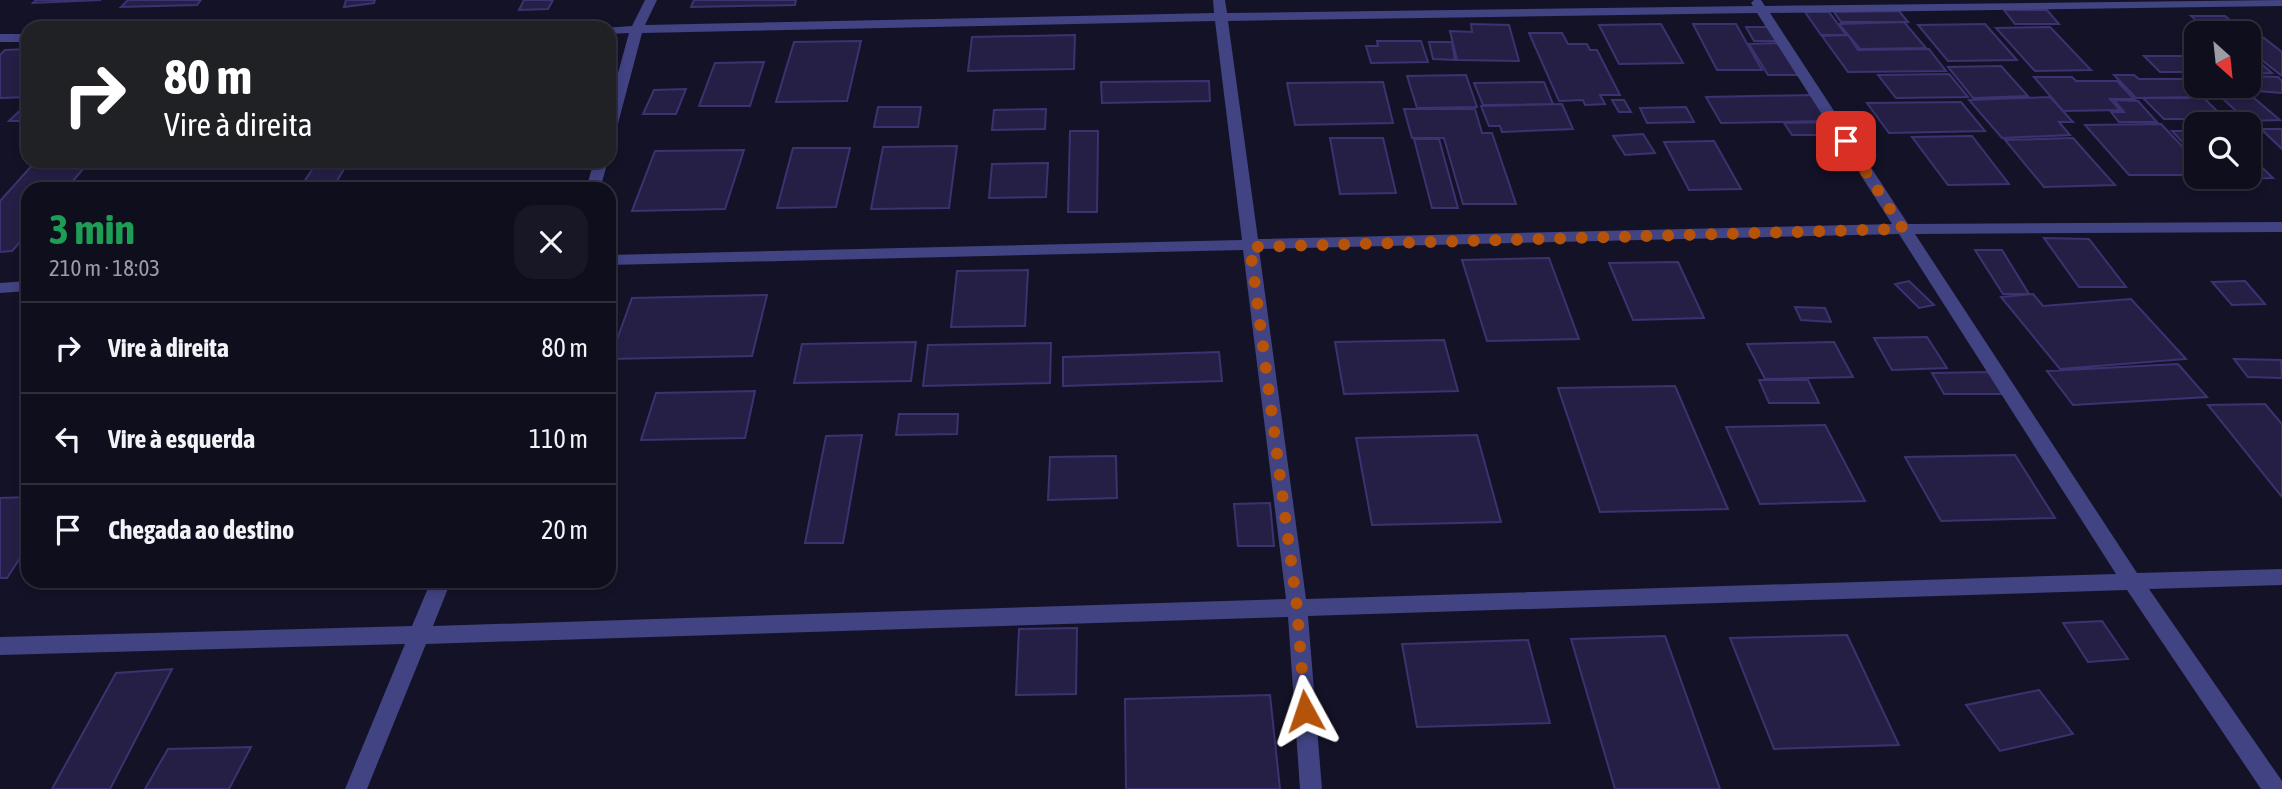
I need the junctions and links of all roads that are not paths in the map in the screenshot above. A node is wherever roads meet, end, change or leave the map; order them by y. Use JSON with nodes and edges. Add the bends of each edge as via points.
{"nodes":[{"id":1,"x":651,"y":0,"type":"edge"},
{"id":2,"x":2282,"y":2,"type":"edge"},
{"id":3,"x":1758,"y":5,"type":"edge"},
{"id":4,"x":1220,"y":9,"type":"edge"},
{"id":5,"x":636,"y":29,"type":"junction"},
{"id":6,"x":616,"y":30,"type":"edge"},
{"id":7,"x":0,"y":37,"type":"edge"},
{"id":8,"x":21,"y":38,"type":"edge"},
{"id":9,"x":616,"y":105,"type":"edge"},
{"id":10,"x":2282,"y":227,"type":"edge"},
{"id":11,"x":1903,"y":229,"type":"junction"},
{"id":12,"x":1250,"y":247,"type":"junction"},
{"id":13,"x":616,"y":260,"type":"edge"},
{"id":14,"x":21,"y":286,"type":"edge"},
{"id":15,"x":0,"y":288,"type":"edge"},
{"id":16,"x":2282,"y":577,"type":"edge"},
{"id":17,"x":2131,"y":580,"type":"junction"},
{"id":18,"x":438,"y":588,"type":"edge"},
{"id":19,"x":1297,"y":607,"type":"junction"},
{"id":20,"x":419,"y":635,"type":"junction"},
{"id":21,"x":0,"y":646,"type":"edge"},
{"id":22,"x":356,"y":789,"type":"edge"},
{"id":23,"x":1311,"y":789,"type":"edge"},
{"id":24,"x":2274,"y":789,"type":"edge"}],
"edges":[{"from":1,"to":5,"type":"street"},
{"from":2,"to":3,"type":"street"},
{"from":3,"to":4,"type":"street"},
{"from":3,"to":11,"type":"street"},
{"from":4,"to":5,"type":"street"},
{"from":4,"to":12,"type":"street"},
{"from":5,"to":6,"type":"street"},
{"from":5,"to":9,"type":"street"},
{"from":7,"to":8,"type":"street"},
{"from":10,"to":11,"type":"street"},
{"from":11,"to":12,"type":"street"},
{"from":11,"to":17,"type":"street"},
{"from":12,"to":13,"type":"street"},
{"from":12,"to":19,"type":"street"},
{"from":14,"to":15,"type":"street"},
{"from":16,"to":17,"type":"street"},
{"from":17,"to":19,"type":"street"},
{"from":17,"to":24,"type":"street"},
{"from":18,"to":20,"type":"street"},
{"from":19,"to":20,"type":"street"},
{"from":19,"to":23,"type":"street"},
{"from":20,"to":21,"type":"street"},
{"from":20,"to":22,"type":"street"}]}
